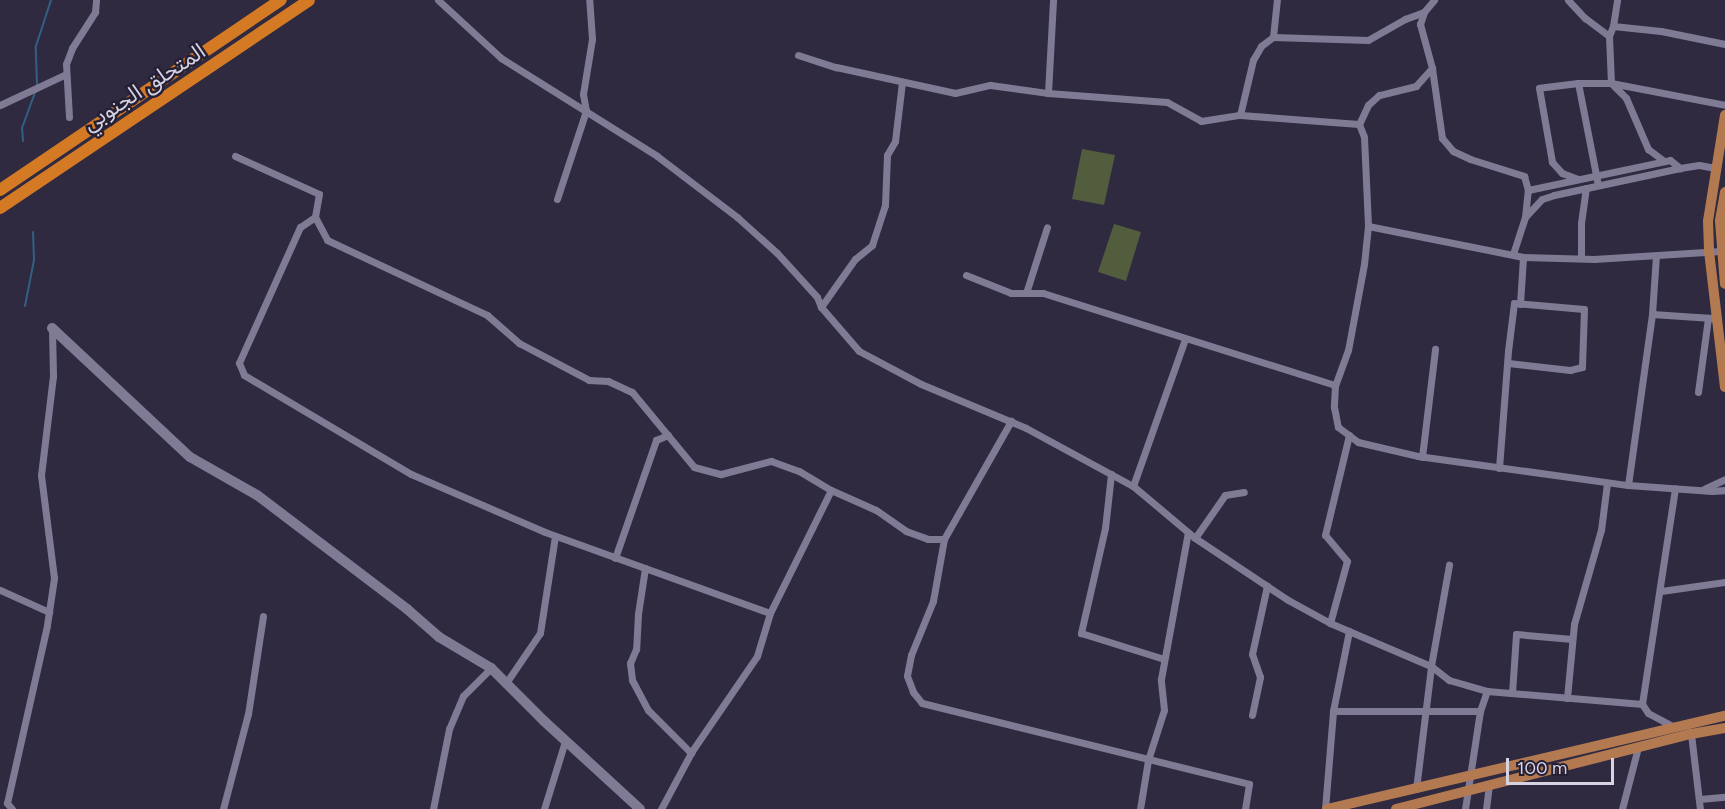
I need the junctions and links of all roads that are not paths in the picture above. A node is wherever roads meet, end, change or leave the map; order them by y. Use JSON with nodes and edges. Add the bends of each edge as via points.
{"nodes":[{"id":1,"x":96,"y":0,"type":"edge"},
{"id":2,"x":281,"y":0,"type":"edge"},
{"id":3,"x":309,"y":0,"type":"edge"},
{"id":4,"x":438,"y":0,"type":"edge"},
{"id":5,"x":589,"y":0,"type":"edge"},
{"id":6,"x":1053,"y":0,"type":"edge"},
{"id":7,"x":1276,"y":0,"type":"edge"},
{"id":8,"x":1434,"y":0,"type":"edge"},
{"id":9,"x":1568,"y":0,"type":"edge"},
{"id":10,"x":1617,"y":0,"type":"edge"},
{"id":11,"x":1424,"y":12,"type":"junction"},
{"id":12,"x":1613,"y":26,"type":"junction"},
{"id":13,"x":1609,"y":36,"type":"junction"},
{"id":14,"x":1273,"y":37,"type":"junction"},
{"id":15,"x":1725,"y":44,"type":"edge"},
{"id":16,"x":798,"y":55,"type":"dead end"},
{"id":17,"x":1432,"y":68,"type":"junction"},
{"id":18,"x":64,"y":75,"type":"junction"},
{"id":19,"x":902,"y":82,"type":"junction"},
{"id":20,"x":1578,"y":83,"type":"junction"},
{"id":21,"x":1611,"y":84,"type":"junction"},
{"id":22,"x":1048,"y":93,"type":"junction"},
{"id":23,"x":0,"y":105,"type":"edge"},
{"id":24,"x":1725,"y":105,"type":"edge"},
{"id":25,"x":586,"y":111,"type":"junction"},
{"id":26,"x":1240,"y":115,"type":"junction"},
{"id":27,"x":1725,"y":115,"type":"edge"},
{"id":28,"x":69,"y":117,"type":"dead end"},
{"id":29,"x":1359,"y":124,"type":"junction"},
{"id":30,"x":235,"y":156,"type":"dead end"},
{"id":31,"x":1664,"y":161,"type":"junction"},
{"id":32,"x":1680,"y":168,"type":"junction"},
{"id":33,"x":1716,"y":168,"type":"junction"},
{"id":34,"x":1596,"y":175,"type":"junction"},
{"id":35,"x":1578,"y":179,"type":"junction"},
{"id":36,"x":1598,"y":185,"type":"junction"},
{"id":37,"x":1586,"y":188,"type":"junction"},
{"id":38,"x":0,"y":190,"type":"edge"},
{"id":39,"x":1528,"y":190,"type":"junction"},
{"id":40,"x":1725,"y":192,"type":"edge"},
{"id":41,"x":557,"y":199,"type":"dead end"},
{"id":42,"x":0,"y":208,"type":"edge"},
{"id":43,"x":315,"y":217,"type":"junction"},
{"id":44,"x":1525,"y":217,"type":"junction"},
{"id":45,"x":1368,"y":226,"type":"junction"},
{"id":46,"x":1047,"y":227,"type":"dead end"},
{"id":47,"x":1709,"y":251,"type":"junction"},
{"id":48,"x":1721,"y":251,"type":"junction"},
{"id":49,"x":1513,"y":254,"type":"junction"},
{"id":50,"x":1656,"y":255,"type":"junction"},
{"id":51,"x":1523,"y":257,"type":"junction"},
{"id":52,"x":1581,"y":258,"type":"junction"},
{"id":53,"x":966,"y":275,"type":"dead end"},
{"id":54,"x":1725,"y":284,"type":"edge"},
{"id":55,"x":1026,"y":293,"type":"junction"},
{"id":56,"x":1520,"y":304,"type":"junction"},
{"id":57,"x":821,"y":307,"type":"junction"},
{"id":58,"x":1652,"y":314,"type":"junction"},
{"id":59,"x":1712,"y":318,"type":"junction"},
{"id":60,"x":52,"y":328,"type":"joint"},
{"id":61,"x":1185,"y":339,"type":"junction"},
{"id":62,"x":1435,"y":349,"type":"dead end"},
{"id":63,"x":1508,"y":363,"type":"junction"},
{"id":64,"x":1335,"y":385,"type":"junction"},
{"id":65,"x":1725,"y":387,"type":"edge"},
{"id":66,"x":1698,"y":392,"type":"dead end"},
{"id":67,"x":1011,"y":421,"type":"junction"},
{"id":68,"x":668,"y":435,"type":"junction"},
{"id":69,"x":1349,"y":435,"type":"junction"},
{"id":70,"x":1422,"y":457,"type":"junction"},
{"id":71,"x":1499,"y":468,"type":"junction"},
{"id":72,"x":1111,"y":474,"type":"junction"},
{"id":73,"x":1725,"y":479,"type":"edge"},
{"id":74,"x":1607,"y":483,"type":"junction"},
{"id":75,"x":1628,"y":485,"type":"junction"},
{"id":76,"x":1133,"y":486,"type":"junction"},
{"id":77,"x":1675,"y":489,"type":"junction"},
{"id":78,"x":1704,"y":489,"type":"junction"},
{"id":79,"x":831,"y":490,"type":"junction"},
{"id":80,"x":1725,"y":490,"type":"edge"},
{"id":81,"x":1244,"y":492,"type":"dead end"},
{"id":82,"x":1188,"y":532,"type":"junction"},
{"id":83,"x":555,"y":536,"type":"junction"},
{"id":84,"x":1195,"y":538,"type":"junction"},
{"id":85,"x":944,"y":539,"type":"junction"},
{"id":86,"x":615,"y":558,"type":"junction"},
{"id":87,"x":1449,"y":565,"type":"dead end"},
{"id":88,"x":645,"y":568,"type":"junction"},
{"id":89,"x":1725,"y":582,"type":"edge"},
{"id":90,"x":1267,"y":586,"type":"junction"},
{"id":91,"x":0,"y":590,"type":"edge"},
{"id":92,"x":1661,"y":591,"type":"junction"},
{"id":93,"x":49,"y":612,"type":"junction"},
{"id":94,"x":770,"y":613,"type":"junction"},
{"id":95,"x":263,"y":616,"type":"dead end"},
{"id":96,"x":1330,"y":623,"type":"junction"},
{"id":97,"x":1349,"y":631,"type":"junction"},
{"id":98,"x":1572,"y":639,"type":"junction"},
{"id":99,"x":1164,"y":659,"type":"junction"},
{"id":100,"x":1431,"y":666,"type":"junction"},
{"id":101,"x":491,"y":668,"type":"junction"},
{"id":102,"x":506,"y":683,"type":"junction"},
{"id":103,"x":1487,"y":691,"type":"junction"},
{"id":104,"x":1512,"y":693,"type":"junction"},
{"id":105,"x":1567,"y":698,"type":"junction"},
{"id":106,"x":1642,"y":704,"type":"junction"},
{"id":107,"x":1334,"y":711,"type":"junction"},
{"id":108,"x":1425,"y":711,"type":"junction"},
{"id":109,"x":1479,"y":711,"type":"junction"},
{"id":110,"x":1252,"y":715,"type":"dead end"},
{"id":111,"x":1725,"y":716,"type":"edge"},
{"id":112,"x":1674,"y":727,"type":"junction"},
{"id":113,"x":1725,"y":728,"type":"edge"},
{"id":114,"x":1691,"y":734,"type":"junction"},
{"id":115,"x":565,"y":741,"type":"junction"},
{"id":116,"x":1638,"y":747,"type":"junction"},
{"id":117,"x":691,"y":753,"type":"junction"},
{"id":118,"x":1148,"y":760,"type":"junction"},
{"id":119,"x":1472,"y":774,"type":"junction"},
{"id":120,"x":1489,"y":786,"type":"junction"},
{"id":121,"x":1411,"y":791,"type":"junction"},
{"id":122,"x":1467,"y":791,"type":"junction"},
{"id":123,"x":1725,"y":797,"type":"edge"},
{"id":124,"x":1700,"y":799,"type":"junction"},
{"id":125,"x":6,"y":806,"type":"edge"},
{"id":126,"x":1409,"y":807,"type":"edge"},
{"id":127,"x":223,"y":809,"type":"edge"},
{"id":128,"x":433,"y":809,"type":"edge"},
{"id":129,"x":544,"y":809,"type":"edge"},
{"id":130,"x":640,"y":809,"type":"edge"},
{"id":131,"x":660,"y":809,"type":"edge"},
{"id":132,"x":1140,"y":809,"type":"edge"},
{"id":133,"x":1245,"y":809,"type":"edge"},
{"id":134,"x":1326,"y":809,"type":"edge"},
{"id":135,"x":1396,"y":809,"type":"edge"},
{"id":136,"x":1466,"y":809,"type":"edge"},
{"id":137,"x":1486,"y":809,"type":"edge"},
{"id":138,"x":1622,"y":809,"type":"edge"},
{"id":139,"x":1700,"y":809,"type":"edge"}],
"edges":[{"from":1,"to":18,"type":"street","via":[[96,12],[68,57]]},
{"from":2,"to":38,"type":"highway","name":"المتحلق الجنوبي"},
{"from":3,"to":42,"type":"highway","name":"المتحلق الجنوبي"},
{"from":4,"to":25,"type":"street","via":[[501,58]]},
{"from":5,"to":25,"type":"street","via":[[592,39],[583,94]]},
{"from":6,"to":22,"type":"street"},
{"from":7,"to":14,"type":"street"},
{"from":8,"to":11,"type":"street"},
{"from":9,"to":13,"type":"street"},
{"from":10,"to":12,"type":"street"},
{"from":11,"to":14,"type":"street","via":[[1368,40]]},
{"from":11,"to":17,"type":"street","via":[[1420,24]]},
{"from":12,"to":13,"type":"street"},
{"from":12,"to":15,"type":"street"},
{"from":13,"to":21,"type":"street"},
{"from":14,"to":26,"type":"street","via":[[1261,46],[1253,60]]},
{"from":16,"to":19,"type":"street","via":[[836,68]]},
{"from":17,"to":29,"type":"street","via":[[1416,86],[1379,95],[1368,105]]},
{"from":17,"to":39,"type":"street","via":[[1442,138],[1453,151],[1470,159],[1524,176]]},
{"from":18,"to":23,"type":"street"},
{"from":18,"to":28,"type":"street"},
{"from":19,"to":22,"type":"street","via":[[955,93],[990,85]]},
{"from":19,"to":57,"type":"street","via":[[895,141],[887,155],[885,205],[872,245],[855,259]]},
{"from":20,"to":21,"type":"street"},
{"from":20,"to":34,"type":"street"},
{"from":20,"to":35,"type":"street","via":[[1539,88],[1552,162],[1562,173]]},
{"from":21,"to":24,"type":"street"},
{"from":21,"to":31,"type":"street","via":[[1626,98],[1647,149]]},
{"from":22,"to":26,"type":"street","via":[[1167,102],[1201,121]]},
{"from":25,"to":41,"type":"street"},
{"from":25,"to":57,"type":"street","via":[[657,156],[737,217],[777,253],[817,297]]},
{"from":26,"to":29,"type":"street"},
{"from":27,"to":33,"type":"main road"},
{"from":29,"to":45,"type":"street","via":[[1364,137]]},
{"from":30,"to":43,"type":"street","via":[[320,194]]},
{"from":31,"to":32,"type":"street","via":[[1670,160]]},
{"from":31,"to":34,"type":"street"},
{"from":32,"to":33,"type":"street"},
{"from":32,"to":36,"type":"street"},
{"from":33,"to":47,"type":"main road","via":[[1708,221]]},
{"from":34,"to":35,"type":"street"},
{"from":34,"to":36,"type":"street"},
{"from":35,"to":39,"type":"street"},
{"from":36,"to":37,"type":"street"},
{"from":37,"to":44,"type":"street","via":[[1542,199]]},
{"from":37,"to":52,"type":"street"},
{"from":39,"to":44,"type":"street"},
{"from":40,"to":48,"type":"main road","via":[[1720,221]]},
{"from":43,"to":68,"type":"street","via":[[327,240],[487,315],[519,343],[589,380],[608,381],[632,392]]},
{"from":43,"to":83,"type":"street","via":[[300,227],[239,363],[244,375],[411,474]]},
{"from":44,"to":49,"type":"street"},
{"from":45,"to":49,"type":"street"},
{"from":45,"to":64,"type":"street","via":[[1348,350]]},
{"from":46,"to":55,"type":"street"},
{"from":47,"to":48,"type":"street"},
{"from":47,"to":50,"type":"street"},
{"from":47,"to":59,"type":"main road"},
{"from":48,"to":54,"type":"main road"},
{"from":49,"to":51,"type":"street"},
{"from":50,"to":52,"type":"street"},
{"from":50,"to":58,"type":"street"},
{"from":51,"to":52,"type":"street"},
{"from":51,"to":56,"type":"street"},
{"from":53,"to":55,"type":"street","via":[[1011,293]]},
{"from":55,"to":61,"type":"street","via":[[1043,293]]},
{"from":56,"to":63,"type":"street","via":[[1514,303]]},
{"from":56,"to":63,"type":"street","via":[[1584,309],[1582,367],[1570,370]]},
{"from":57,"to":67,"type":"street","via":[[859,351],[921,384]]},
{"from":58,"to":59,"type":"street"},
{"from":58,"to":75,"type":"street"},
{"from":59,"to":65,"type":"main road"},
{"from":59,"to":66,"type":"street"},
{"from":60,"to":93,"type":"street","via":[[53,376],[41,475],[54,578]]},
{"from":60,"to":101,"type":"street","via":[[190,457],[257,495],[439,637]]},
{"from":61,"to":64,"type":"street"},
{"from":61,"to":76,"type":"street"},
{"from":62,"to":70,"type":"street"},
{"from":63,"to":71,"type":"street"},
{"from":64,"to":69,"type":"street","via":[[1338,427]]},
{"from":67,"to":72,"type":"street"},
{"from":67,"to":85,"type":"street"},
{"from":68,"to":79,"type":"street","via":[[694,467],[721,474],[771,461],[799,471]]},
{"from":68,"to":86,"type":"street","via":[[656,440]]},
{"from":69,"to":70,"type":"street","via":[[1358,442]]},
{"from":69,"to":96,"type":"street","via":[[1325,535],[1347,561]]},
{"from":70,"to":71,"type":"street"},
{"from":71,"to":74,"type":"street"},
{"from":72,"to":76,"type":"street"},
{"from":72,"to":99,"type":"street","via":[[1105,528],[1081,633]]},
{"from":73,"to":78,"type":"street"},
{"from":74,"to":75,"type":"street"},
{"from":74,"to":98,"type":"street","via":[[1601,530]]},
{"from":75,"to":77,"type":"street"},
{"from":76,"to":82,"type":"street"},
{"from":77,"to":78,"type":"street"},
{"from":77,"to":92,"type":"street"},
{"from":78,"to":80,"type":"street"},
{"from":79,"to":85,"type":"street","via":[[876,510],[906,531],[928,539]]},
{"from":79,"to":94,"type":"street"},
{"from":81,"to":84,"type":"street","via":[[1224,495]]},
{"from":82,"to":84,"type":"street"},
{"from":82,"to":99,"type":"street"},
{"from":83,"to":86,"type":"street"},
{"from":83,"to":102,"type":"street","via":[[540,633]]},
{"from":84,"to":90,"type":"street"},
{"from":85,"to":118,"type":"street","via":[[933,601],[911,655],[907,676],[922,703]]},
{"from":86,"to":88,"type":"street"},
{"from":87,"to":100,"type":"street"},
{"from":88,"to":94,"type":"street"},
{"from":88,"to":117,"type":"street","via":[[636,649],[630,663],[632,680],[648,710]]},
{"from":89,"to":92,"type":"street"},
{"from":90,"to":96,"type":"street"},
{"from":90,"to":110,"type":"street","via":[[1252,654],[1260,677]]},
{"from":91,"to":93,"type":"street"},
{"from":92,"to":106,"type":"street"},
{"from":93,"to":125,"type":"street"},
{"from":94,"to":117,"type":"street","via":[[757,656]]},
{"from":95,"to":127,"type":"street","via":[[248,714]]},
{"from":96,"to":97,"type":"street"},
{"from":97,"to":100,"type":"street"},
{"from":97,"to":107,"type":"street"},
{"from":98,"to":104,"type":"street","via":[[1516,634]]},
{"from":98,"to":105,"type":"street"},
{"from":99,"to":118,"type":"street","via":[[1164,710]]},
{"from":100,"to":103,"type":"street","via":[[1449,680]]},
{"from":100,"to":108,"type":"street"},
{"from":101,"to":102,"type":"street"},
{"from":101,"to":128,"type":"street","via":[[463,696],[449,729]]},
{"from":102,"to":115,"type":"street"},
{"from":103,"to":104,"type":"street"},
{"from":103,"to":109,"type":"street"},
{"from":104,"to":105,"type":"street"},
{"from":105,"to":106,"type":"street"},
{"from":106,"to":112,"type":"street","via":[[1648,713]]},
{"from":107,"to":108,"type":"street"},
{"from":107,"to":134,"type":"street"},
{"from":108,"to":109,"type":"street"},
{"from":108,"to":121,"type":"street"},
{"from":109,"to":119,"type":"street"},
{"from":111,"to":112,"type":"main road"},
{"from":112,"to":119,"type":"main road"},
{"from":113,"to":114,"type":"main road"},
{"from":114,"to":116,"type":"main road"},
{"from":114,"to":124,"type":"street"},
{"from":115,"to":129,"type":"street"},
{"from":115,"to":130,"type":"street"},
{"from":116,"to":120,"type":"main road"},
{"from":116,"to":138,"type":"street"},
{"from":117,"to":131,"type":"street"},
{"from":118,"to":132,"type":"street"},
{"from":118,"to":133,"type":"street","via":[[1249,784]]},
{"from":119,"to":121,"type":"main road"},
{"from":119,"to":122,"type":"street"},
{"from":120,"to":122,"type":"main road"},
{"from":120,"to":137,"type":"street"},
{"from":121,"to":126,"type":"street"},
{"from":121,"to":134,"type":"main road"},
{"from":122,"to":126,"type":"main road"},
{"from":122,"to":136,"type":"street"},
{"from":123,"to":124,"type":"street"},
{"from":124,"to":139,"type":"street"},
{"from":126,"to":135,"type":"main road"}]}
